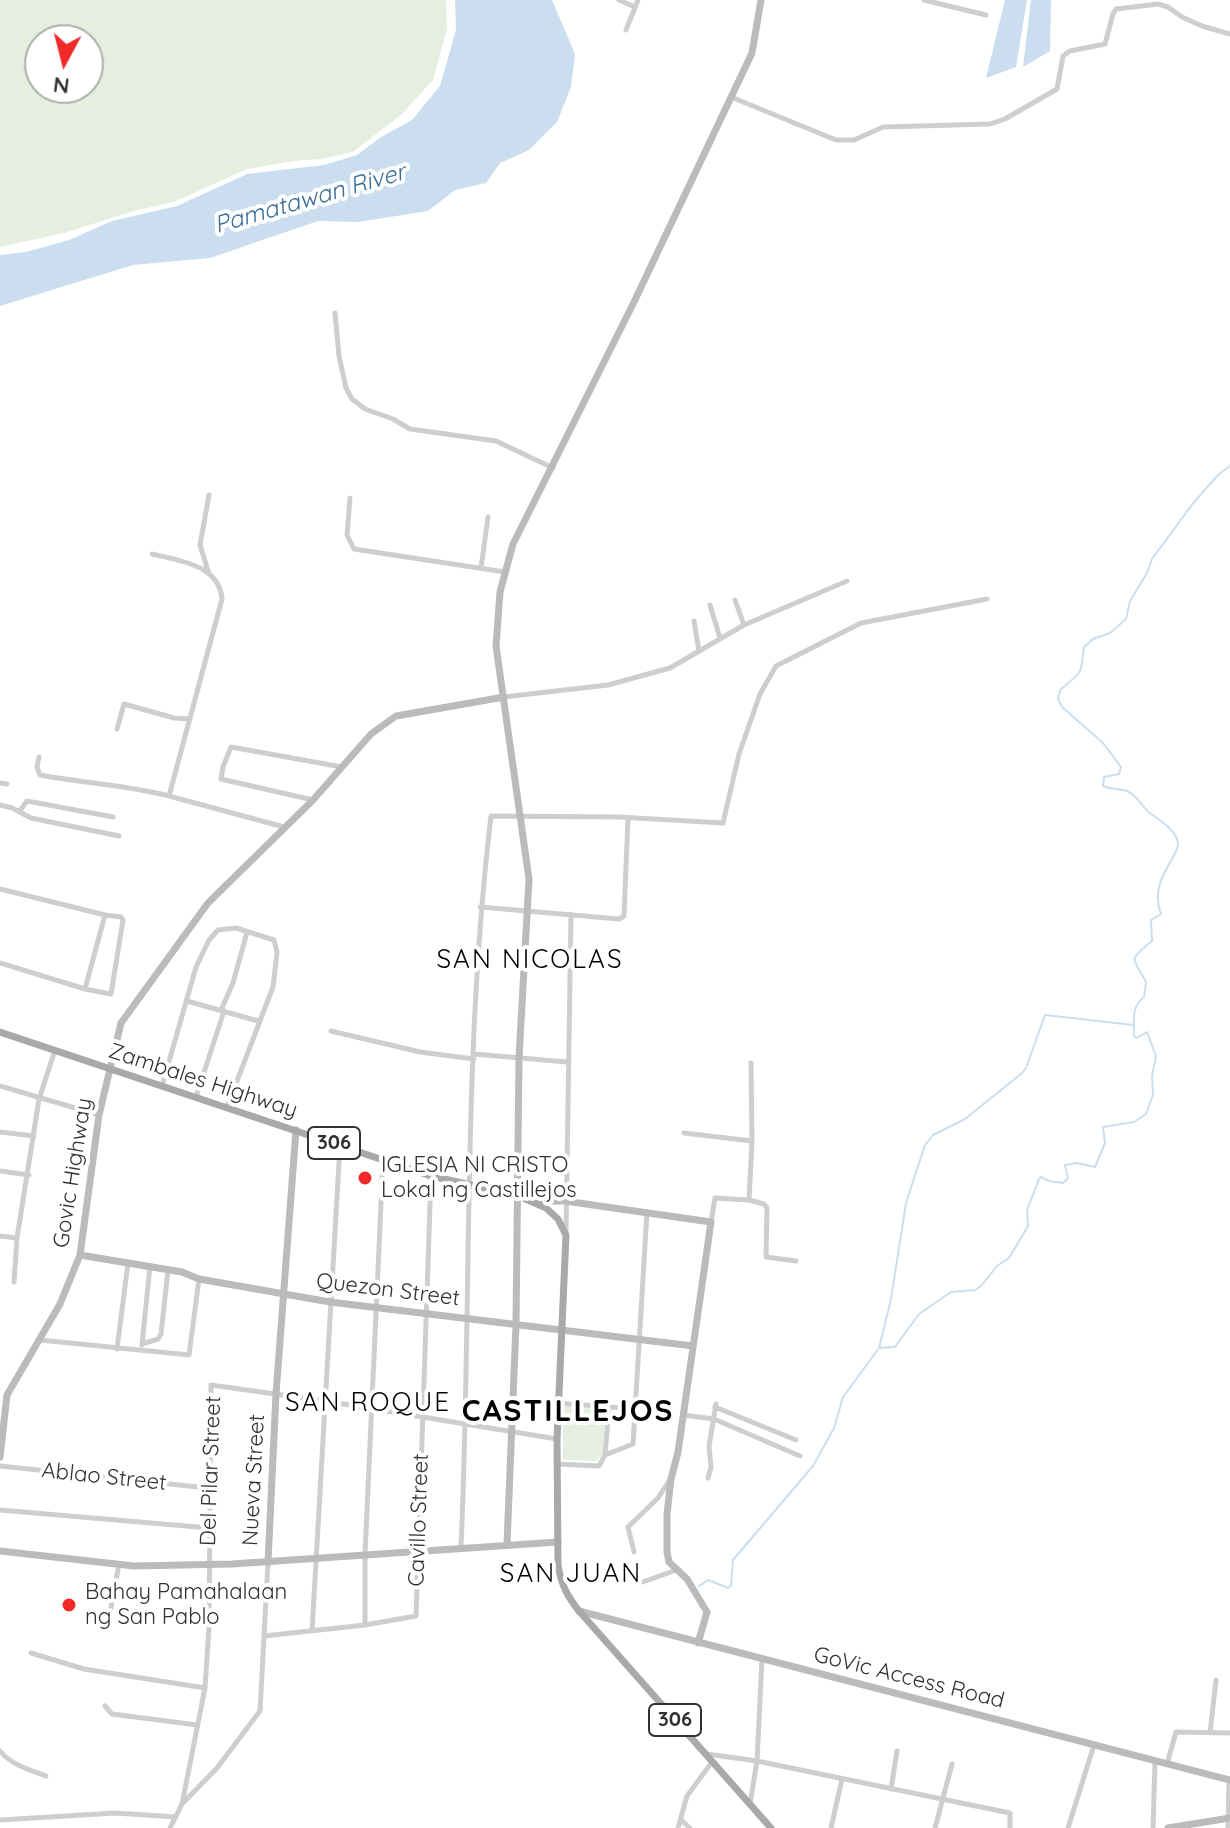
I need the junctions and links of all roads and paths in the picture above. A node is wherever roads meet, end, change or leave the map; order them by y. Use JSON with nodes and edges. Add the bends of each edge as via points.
{"nodes":[{"id":1,"x":619,"y":0,"type":"edge"},
{"id":2,"x":638,"y":0,"type":"edge"},
{"id":3,"x":761,"y":0,"type":"edge"},
{"id":4,"x":924,"y":0,"type":"edge"},
{"id":5,"x":635,"y":7,"type":"junction"},
{"id":6,"x":986,"y":15,"type":"dead end"},
{"id":7,"x":626,"y":30,"type":"dead end"},
{"id":8,"x":1230,"y":34,"type":"edge"},
{"id":9,"x":731,"y":97,"type":"junction"},
{"id":10,"x":335,"y":313,"type":"dead end"},
{"id":11,"x":553,"y":468,"type":"junction"},
{"id":12,"x":209,"y":495,"type":"dead end"},
{"id":13,"x":350,"y":498,"type":"dead end"},
{"id":14,"x":488,"y":517,"type":"dead end"},
{"id":15,"x":152,"y":554,"type":"dead end"},
{"id":16,"x":481,"y":568,"type":"junction"},
{"id":17,"x":505,"y":572,"type":"junction"},
{"id":18,"x":209,"y":574,"type":"junction"},
{"id":19,"x":847,"y":581,"type":"dead end"},
{"id":20,"x":987,"y":599,"type":"dead end"},
{"id":21,"x":735,"y":600,"type":"dead end"},
{"id":22,"x":710,"y":605,"type":"dead end"},
{"id":23,"x":694,"y":621,"type":"dead end"},
{"id":24,"x":744,"y":625,"type":"junction"},
{"id":25,"x":720,"y":638,"type":"junction"},
{"id":26,"x":699,"y":651,"type":"junction"},
{"id":27,"x":504,"y":697,"type":"junction"},
{"id":28,"x":190,"y":719,"type":"junction"},
{"id":29,"x":117,"y":729,"type":"dead end"},
{"id":30,"x":39,"y":757,"type":"dead end"},
{"id":31,"x":342,"y":767,"type":"junction"},
{"id":32,"x":169,"y":796,"type":"junction"},
{"id":33,"x":313,"y":800,"type":"junction"},
{"id":34,"x":0,"y":805,"type":"edge"},
{"id":35,"x":19,"y":812,"type":"junction"},
{"id":36,"x":113,"y":817,"type":"dead end"},
{"id":37,"x":522,"y":817,"type":"junction"},
{"id":38,"x":628,"y":818,"type":"junction"},
{"id":39,"x":285,"y":828,"type":"junction"},
{"id":40,"x":119,"y":836,"type":"dead end"},
{"id":41,"x":0,"y":889,"type":"edge"},
{"id":42,"x":480,"y":907,"type":"junction"},
{"id":43,"x":527,"y":911,"type":"junction"},
{"id":44,"x":571,"y":914,"type":"junction"},
{"id":45,"x":105,"y":915,"type":"junction"},
{"id":46,"x":247,"y":932,"type":"junction"},
{"id":47,"x":0,"y":963,"type":"edge"},
{"id":48,"x":85,"y":989,"type":"junction"},
{"id":49,"x":187,"y":1001,"type":"junction"},
{"id":50,"x":223,"y":1010,"type":"junction"},
{"id":51,"x":258,"y":1021,"type":"junction"},
{"id":52,"x":331,"y":1031,"type":"dead end"},
{"id":53,"x":0,"y":1032,"type":"edge"},
{"id":54,"x":55,"y":1050,"type":"junction"},
{"id":55,"x":474,"y":1056,"type":"junction"},
{"id":56,"x":519,"y":1058,"type":"junction"},
{"id":57,"x":567,"y":1062,"type":"junction"},
{"id":58,"x":751,"y":1063,"type":"dead end"},
{"id":59,"x":109,"y":1069,"type":"junction"},
{"id":60,"x":0,"y":1086,"type":"edge"},
{"id":61,"x":162,"y":1086,"type":"junction"},
{"id":62,"x":196,"y":1097,"type":"junction"},
{"id":63,"x":39,"y":1099,"type":"junction"},
{"id":64,"x":227,"y":1107,"type":"junction"},
{"id":65,"x":99,"y":1115,"type":"junction"},
{"id":66,"x":296,"y":1130,"type":"junction"},
{"id":67,"x":0,"y":1132,"type":"edge"},
{"id":68,"x":684,"y":1133,"type":"dead end"},
{"id":69,"x":34,"y":1136,"type":"junction"},
{"id":70,"x":752,"y":1141,"type":"junction"},
{"id":71,"x":340,"y":1145,"type":"junction"},
{"id":72,"x":383,"y":1160,"type":"junction"},
{"id":73,"x":0,"y":1171,"type":"edge"},
{"id":74,"x":29,"y":1175,"type":"junction"},
{"id":75,"x":431,"y":1176,"type":"junction"},
{"id":76,"x":470,"y":1185,"type":"junction"},
{"id":77,"x":519,"y":1196,"type":"junction"},
{"id":78,"x":749,"y":1200,"type":"junction"},
{"id":79,"x":533,"y":1201,"type":"junction"},
{"id":80,"x":565,"y":1201,"type":"junction"},
{"id":81,"x":647,"y":1211,"type":"junction"},
{"id":82,"x":711,"y":1222,"type":"junction"},
{"id":83,"x":566,"y":1235,"type":"junction"},
{"id":84,"x":0,"y":1236,"type":"edge"},
{"id":85,"x":17,"y":1238,"type":"junction"},
{"id":86,"x":80,"y":1255,"type":"junction"},
{"id":87,"x":796,"y":1261,"type":"dead end"},
{"id":88,"x":128,"y":1263,"type":"junction"},
{"id":89,"x":150,"y":1266,"type":"junction"},
{"id":90,"x":168,"y":1269,"type":"junction"},
{"id":91,"x":199,"y":1279,"type":"junction"},
{"id":92,"x":14,"y":1282,"type":"dead end"},
{"id":93,"x":285,"y":1294,"type":"junction"},
{"id":94,"x":330,"y":1302,"type":"junction"},
{"id":95,"x":377,"y":1308,"type":"junction"},
{"id":96,"x":428,"y":1314,"type":"junction"},
{"id":97,"x":469,"y":1319,"type":"junction"},
{"id":98,"x":516,"y":1325,"type":"junction"},
{"id":99,"x":562,"y":1330,"type":"junction"},
{"id":100,"x":641,"y":1339,"type":"junction"},
{"id":101,"x":40,"y":1340,"type":"junction"},
{"id":102,"x":693,"y":1346,"type":"junction"},
{"id":103,"x":142,"y":1348,"type":"junction"},
{"id":104,"x":117,"y":1349,"type":"junction"},
{"id":105,"x":276,"y":1394,"type":"junction"},
{"id":106,"x":325,"y":1401,"type":"junction"},
{"id":107,"x":558,"y":1403,"type":"junction"},
{"id":108,"x":609,"y":1407,"type":"junction"},
{"id":109,"x":373,"y":1408,"type":"junction"},
{"id":110,"x":636,"y":1409,"type":"junction"},
{"id":111,"x":683,"y":1415,"type":"junction"},
{"id":112,"x":424,"y":1417,"type":"junction"},
{"id":113,"x":714,"y":1419,"type":"junction"},
{"id":114,"x":1,"y":1423,"type":"edge"},
{"id":115,"x":467,"y":1425,"type":"junction"},
{"id":116,"x":512,"y":1432,"type":"junction"},
{"id":117,"x":557,"y":1439,"type":"junction"},
{"id":118,"x":796,"y":1440,"type":"dead end"},
{"id":119,"x":605,"y":1455,"type":"junction"},
{"id":120,"x":800,"y":1456,"type":"dead end"},
{"id":121,"x":0,"y":1457,"type":"edge"},
{"id":122,"x":557,"y":1464,"type":"junction"},
{"id":123,"x":0,"y":1466,"type":"edge"},
{"id":124,"x":708,"y":1478,"type":"dead end"},
{"id":125,"x":671,"y":1479,"type":"junction"},
{"id":126,"x":208,"y":1488,"type":"junction"},
{"id":127,"x":0,"y":1510,"type":"edge"},
{"id":128,"x":209,"y":1528,"type":"junction"},
{"id":129,"x":558,"y":1542,"type":"junction"},
{"id":130,"x":507,"y":1544,"type":"junction"},
{"id":131,"x":461,"y":1547,"type":"junction"},
{"id":132,"x":417,"y":1550,"type":"junction"},
{"id":133,"x":0,"y":1551,"type":"edge"},
{"id":134,"x":634,"y":1552,"type":"dead end"},
{"id":135,"x":365,"y":1554,"type":"junction"},
{"id":136,"x":316,"y":1558,"type":"junction"},
{"id":137,"x":268,"y":1562,"type":"junction"},
{"id":138,"x":208,"y":1563,"type":"junction"},
{"id":139,"x":119,"y":1564,"type":"junction"},
{"id":140,"x":676,"y":1570,"type":"junction"},
{"id":141,"x":643,"y":1582,"type":"dead end"},
{"id":142,"x":579,"y":1611,"type":"junction"},
{"id":143,"x":108,"y":1624,"type":"dead end"},
{"id":144,"x":365,"y":1625,"type":"junction"},
{"id":145,"x":312,"y":1631,"type":"junction"},
{"id":146,"x":264,"y":1636,"type":"junction"},
{"id":147,"x":698,"y":1643,"type":"junction"},
{"id":148,"x":31,"y":1653,"type":"dead end"},
{"id":149,"x":762,"y":1659,"type":"junction"},
{"id":150,"x":1216,"y":1680,"type":"dead end"},
{"id":151,"x":205,"y":1688,"type":"junction"},
{"id":152,"x":105,"y":1706,"type":"dead end"},
{"id":153,"x":197,"y":1725,"type":"junction"},
{"id":154,"x":1210,"y":1733,"type":"junction"},
{"id":155,"x":1230,"y":1733,"type":"edge"},
{"id":156,"x":1094,"y":1744,"type":"junction"},
{"id":157,"x":0,"y":1751,"type":"edge"},
{"id":158,"x":897,"y":1751,"type":"dead end"},
{"id":159,"x":705,"y":1754,"type":"junction"},
{"id":160,"x":1155,"y":1760,"type":"junction"},
{"id":161,"x":757,"y":1761,"type":"junction"},
{"id":162,"x":712,"y":1762,"type":"junction"},
{"id":163,"x":952,"y":1764,"type":"dead end"},
{"id":164,"x":1167,"y":1764,"type":"junction"},
{"id":165,"x":46,"y":1776,"type":"dead end"},
{"id":166,"x":842,"y":1779,"type":"junction"},
{"id":167,"x":1230,"y":1780,"type":"edge"},
{"id":168,"x":891,"y":1789,"type":"junction"},
{"id":169,"x":942,"y":1800,"type":"junction"},
{"id":170,"x":182,"y":1804,"type":"junction"},
{"id":171,"x":750,"y":1805,"type":"junction"},
{"id":172,"x":176,"y":1817,"type":"junction"},
{"id":173,"x":1229,"y":1818,"type":"edge"},
{"id":174,"x":0,"y":1820,"type":"edge"},
{"id":175,"x":681,"y":1820,"type":"junction"},
{"id":176,"x":170,"y":1828,"type":"edge"},
{"id":177,"x":678,"y":1828,"type":"edge"},
{"id":178,"x":690,"y":1828,"type":"edge"},
{"id":179,"x":770,"y":1828,"type":"edge"},
{"id":180,"x":831,"y":1828,"type":"edge"},
{"id":181,"x":935,"y":1828,"type":"edge"},
{"id":182,"x":1010,"y":1828,"type":"edge"},
{"id":183,"x":1068,"y":1828,"type":"edge"},
{"id":184,"x":1153,"y":1828,"type":"edge"},
{"id":185,"x":1168,"y":1828,"type":"edge"},
{"id":186,"x":1228,"y":1828,"type":"edge"}],
"edges":[{"from":1,"to":5,"type":"street"},
{"from":2,"to":5,"type":"street"},
{"from":3,"to":9,"type":"street","via":[[752,53]]},
{"from":4,"to":6,"type":"street"},
{"from":5,"to":7,"type":"street"},
{"from":8,"to":9,"type":"street","via":[[1158,4],[1116,9],[1105,44],[1063,56],[1057,89],[1005,119],[975,126],[883,127],[854,140],[836,140]]},
{"from":9,"to":11,"type":"street"},
{"from":10,"to":11,"type":"street","via":[[346,388],[365,409],[410,429],[496,441]]},
{"from":11,"to":17,"type":"street","via":[[513,544]]},
{"from":12,"to":18,"type":"street","via":[[200,545]]},
{"from":13,"to":16,"type":"street","via":[[347,535],[354,549]]},
{"from":14,"to":16,"type":"street"},
{"from":15,"to":18,"type":"street"},
{"from":16,"to":17,"type":"street"},
{"from":17,"to":27,"type":"street","via":[[496,646]]},
{"from":18,"to":28,"type":"street","via":[[221,584],[222,599]]},
{"from":19,"to":24,"type":"street"},
{"from":20,"to":38,"type":"street","via":[[861,623],[776,666],[739,754],[723,823]]},
{"from":21,"to":24,"type":"street"},
{"from":22,"to":25,"type":"street"},
{"from":23,"to":26,"type":"street"},
{"from":24,"to":25,"type":"street"},
{"from":25,"to":26,"type":"street"},
{"from":26,"to":27,"type":"street","via":[[670,668],[608,685]]},
{"from":27,"to":31,"type":"street","name":"Govic Highway","via":[[396,716],[371,734]]},
{"from":27,"to":37,"type":"street"},
{"from":28,"to":29,"type":"street","via":[[124,704]]},
{"from":28,"to":32,"type":"street"},
{"from":30,"to":32,"type":"street","via":[[40,775]]},
{"from":31,"to":33,"type":"street","name":"Govic Highway"},
{"from":31,"to":33,"type":"street","via":[[231,747],[221,779]]},
{"from":32,"to":39,"type":"street"},
{"from":33,"to":39,"type":"street","name":"Govic Highway"},
{"from":34,"to":35,"type":"street"},
{"from":35,"to":36,"type":"street","via":[[27,801]]},
{"from":35,"to":40,"type":"street"},
{"from":37,"to":38,"type":"street"},
{"from":37,"to":42,"type":"street","via":[[491,816]]},
{"from":37,"to":43,"type":"street"},
{"from":38,"to":44,"type":"street","via":[[624,916]]},
{"from":39,"to":59,"type":"street","name":"Govic Highway","via":[[208,903],[155,975],[121,1023]]},
{"from":41,"to":45,"type":"street"},
{"from":42,"to":43,"type":"street"},
{"from":42,"to":55,"type":"street"},
{"from":43,"to":44,"type":"street"},
{"from":43,"to":56,"type":"street"},
{"from":44,"to":57,"type":"street"},
{"from":45,"to":48,"type":"street"},
{"from":45,"to":48,"type":"street","via":[[123,920],[111,994]]},
{"from":46,"to":49,"type":"street","via":[[218,930],[209,940]]},
{"from":46,"to":50,"type":"street"},
{"from":46,"to":51,"type":"street","via":[[274,940],[277,952],[273,987]]},
{"from":47,"to":48,"type":"street"},
{"from":49,"to":50,"type":"street"},
{"from":49,"to":61,"type":"street"},
{"from":50,"to":51,"type":"street"},
{"from":50,"to":62,"type":"street"},
{"from":51,"to":64,"type":"street"},
{"from":52,"to":55,"type":"street","via":[[420,1052]]},
{"from":53,"to":54,"type":"main road","name":"Zambales Highway","number":"306"},
{"from":54,"to":59,"type":"main road","name":"Zambales Highway","number":"306"},
{"from":54,"to":63,"type":"street"},
{"from":55,"to":56,"type":"street"},
{"from":55,"to":76,"type":"street"},
{"from":56,"to":57,"type":"street"},
{"from":56,"to":77,"type":"street"},
{"from":57,"to":80,"type":"street"},
{"from":58,"to":70,"type":"street"},
{"from":59,"to":61,"type":"main road","name":"Zambales Highway","number":"306"},
{"from":59,"to":65,"type":"street","name":"Govic Highway"},
{"from":60,"to":63,"type":"street"},
{"from":61,"to":62,"type":"main road","name":"Zambales Highway","number":"306"},
{"from":62,"to":64,"type":"main road","name":"Zambales Highway","number":"306"},
{"from":63,"to":65,"type":"street"},
{"from":63,"to":69,"type":"street"},
{"from":64,"to":66,"type":"main road","name":"Zambales Highway","number":"306"},
{"from":65,"to":86,"type":"street","name":"Govic Highway"},
{"from":66,"to":71,"type":"main road","name":"Zambales Highway","number":"306"},
{"from":66,"to":93,"type":"street","name":"Nueva Street"},
{"from":67,"to":69,"type":"street"},
{"from":68,"to":70,"type":"street"},
{"from":69,"to":74,"type":"street"},
{"from":70,"to":78,"type":"street"},
{"from":71,"to":72,"type":"main road","name":"Zambales Highway","number":"306"},
{"from":71,"to":94,"type":"street"},
{"from":72,"to":75,"type":"main road","name":"Zambales Highway","number":"306"},
{"from":72,"to":95,"type":"street"},
{"from":73,"to":74,"type":"street"},
{"from":74,"to":85,"type":"street"},
{"from":75,"to":76,"type":"main road","name":"Zambales Highway","number":"306"},
{"from":75,"to":96,"type":"street","name":"Cavillo Street"},
{"from":76,"to":77,"type":"main road","name":"Zambales Highway","number":"306"},
{"from":76,"to":97,"type":"street"},
{"from":77,"to":79,"type":"main road","name":"Zambales Highway","number":"306"},
{"from":77,"to":98,"type":"street"},
{"from":78,"to":82,"type":"street","via":[[715,1198]]},
{"from":78,"to":87,"type":"street","via":[[767,1208],[766,1257]]},
{"from":79,"to":80,"type":"street"},
{"from":79,"to":83,"type":"main road","name":"Zambales Highway","number":"306","via":[[558,1219]]},
{"from":80,"to":81,"type":"street"},
{"from":80,"to":83,"type":"street"},
{"from":81,"to":82,"type":"street"},
{"from":81,"to":100,"type":"street"},
{"from":82,"to":102,"type":"street"},
{"from":83,"to":99,"type":"main road","number":"306"},
{"from":84,"to":85,"type":"street"},
{"from":85,"to":92,"type":"street"},
{"from":86,"to":88,"type":"street","name":"Quezon Street"},
{"from":86,"to":101,"type":"street","name":"Govic Highway"},
{"from":88,"to":89,"type":"street","name":"Quezon Street"},
{"from":88,"to":104,"type":"street"},
{"from":89,"to":90,"type":"street","name":"Quezon Street"},
{"from":89,"to":103,"type":"street"},
{"from":90,"to":91,"type":"street","name":"Quezon Street"},
{"from":90,"to":103,"type":"street","via":[[161,1334]]},
{"from":91,"to":93,"type":"street","name":"Quezon Street"},
{"from":91,"to":103,"type":"street","via":[[189,1355]]},
{"from":93,"to":94,"type":"street","name":"Quezon Street"},
{"from":93,"to":105,"type":"street","name":"Nueva Street"},
{"from":94,"to":95,"type":"street","name":"Quezon Street"},
{"from":94,"to":106,"type":"street"},
{"from":95,"to":96,"type":"street","name":"Quezon Street"},
{"from":95,"to":109,"type":"street"},
{"from":96,"to":97,"type":"street","name":"Quezon Street"},
{"from":96,"to":112,"type":"street","name":"Cavillo Street"},
{"from":97,"to":98,"type":"street","name":"Quezon Street"},
{"from":97,"to":115,"type":"street"},
{"from":98,"to":99,"type":"street","name":"Quezon Street"},
{"from":98,"to":116,"type":"street"},
{"from":99,"to":100,"type":"street","name":"Quezon Street"},
{"from":99,"to":107,"type":"main road","number":"306"},
{"from":100,"to":102,"type":"street","name":"Quezon Street"},
{"from":100,"to":110,"type":"street"},
{"from":101,"to":104,"type":"street"},
{"from":101,"to":114,"type":"street","name":"Govic Highway","via":[[7,1395]]},
{"from":102,"to":111,"type":"street"},
{"from":103,"to":104,"type":"street"},
{"from":105,"to":106,"type":"street","name":"Del Pilar Street"},
{"from":105,"to":126,"type":"street","name":"Del Pilar Street","via":[[211,1385]]},
{"from":105,"to":137,"type":"street","name":"Nueva Street"},
{"from":106,"to":109,"type":"street","name":"Del Pilar Street"},
{"from":106,"to":136,"type":"street"},
{"from":107,"to":108,"type":"street"},
{"from":107,"to":117,"type":"main road","number":"306"},
{"from":108,"to":110,"type":"street"},
{"from":108,"to":119,"type":"street"},
{"from":109,"to":112,"type":"street","name":"Del Pilar Street"},
{"from":109,"to":135,"type":"street"},
{"from":110,"to":119,"type":"street","via":[[633,1444]]},
{"from":111,"to":113,"type":"street"},
{"from":111,"to":125,"type":"street"},
{"from":112,"to":115,"type":"street","name":"Del Pilar Street"},
{"from":112,"to":132,"type":"street","name":"Cavillo Street"},
{"from":113,"to":118,"type":"street","via":[[715,1406]]},
{"from":113,"to":120,"type":"street"},
{"from":113,"to":124,"type":"street"},
{"from":114,"to":121,"type":"street","name":"Govic Highway"},
{"from":115,"to":116,"type":"street","name":"Del Pilar Street"},
{"from":115,"to":131,"type":"street"},
{"from":116,"to":117,"type":"street","name":"Del Pilar Street"},
{"from":116,"to":130,"type":"street"},
{"from":117,"to":122,"type":"main road","number":"306"},
{"from":119,"to":122,"type":"street","via":[[599,1466]]},
{"from":122,"to":129,"type":"main road","number":"306"},
{"from":123,"to":126,"type":"street","name":"Ablao Street"},
{"from":125,"to":134,"type":"street","via":[[628,1527]]},
{"from":125,"to":140,"type":"street","via":[[667,1552]]},
{"from":126,"to":128,"type":"street","name":"Del Pilar Street"},
{"from":127,"to":128,"type":"street"},
{"from":128,"to":138,"type":"street","name":"Del Pilar Street"},
{"from":129,"to":130,"type":"street"},
{"from":129,"to":142,"type":"main road","number":"306","via":[[560,1579]]},
{"from":130,"to":131,"type":"street"},
{"from":131,"to":132,"type":"street"},
{"from":132,"to":135,"type":"street"},
{"from":132,"to":144,"type":"street","name":"Cavillo Street","via":[[416,1616]]},
{"from":133,"to":139,"type":"street"},
{"from":135,"to":136,"type":"street"},
{"from":135,"to":144,"type":"street"},
{"from":136,"to":137,"type":"street"},
{"from":136,"to":145,"type":"street"},
{"from":137,"to":138,"type":"street"},
{"from":137,"to":146,"type":"street","name":"Nueva Street"},
{"from":138,"to":139,"type":"street"},
{"from":138,"to":151,"type":"street","name":"Del Pilar Street"},
{"from":139,"to":143,"type":"street"},
{"from":140,"to":141,"type":"street"},
{"from":140,"to":147,"type":"street","via":[[707,1612]]},
{"from":142,"to":147,"type":"street","name":"GoVic Access Road"},
{"from":142,"to":159,"type":"main road","number":"306"},
{"from":144,"to":145,"type":"street","name":"Cavillo Street"},
{"from":145,"to":146,"type":"street","name":"Cavillo Street"},
{"from":146,"to":170,"type":"street","name":"Nueva Street","via":[[260,1711]]},
{"from":147,"to":149,"type":"street","name":"GoVic Access Road"},
{"from":148,"to":151,"type":"street","via":[[84,1669]]},
{"from":149,"to":156,"type":"street","name":"GoVic Access Road"},
{"from":149,"to":161,"type":"street"},
{"from":150,"to":154,"type":"street"},
{"from":151,"to":153,"type":"street","name":"Del Pilar Street"},
{"from":152,"to":153,"type":"street","via":[[112,1714]]},
{"from":153,"to":170,"type":"street","name":"Del Pilar Street"},
{"from":154,"to":155,"type":"street"},
{"from":154,"to":164,"type":"street","via":[[1176,1732]]},
{"from":156,"to":160,"type":"street","name":"GoVic Access Road"},
{"from":156,"to":183,"type":"street"},
{"from":157,"to":165,"type":"street"},
{"from":158,"to":168,"type":"street"},
{"from":159,"to":161,"type":"street"},
{"from":159,"to":162,"type":"main road","number":"306"},
{"from":160,"to":164,"type":"street","name":"GoVic Access Road"},
{"from":160,"to":184,"type":"street"},
{"from":161,"to":166,"type":"street"},
{"from":161,"to":171,"type":"street"},
{"from":162,"to":171,"type":"main road","number":"306"},
{"from":162,"to":175,"type":"street","via":[[687,1796]]},
{"from":163,"to":169,"type":"street"},
{"from":164,"to":167,"type":"street","name":"GoVic Access Road"},
{"from":166,"to":168,"type":"street"},
{"from":166,"to":180,"type":"street"},
{"from":167,"to":173,"type":"street"},
{"from":168,"to":169,"type":"street"},
{"from":169,"to":181,"type":"street"},
{"from":169,"to":182,"type":"street","via":[[1010,1813]]},
{"from":170,"to":172,"type":"street"},
{"from":171,"to":179,"type":"main road","number":"306"},
{"from":172,"to":174,"type":"street","via":[[115,1813]]},
{"from":172,"to":176,"type":"street"},
{"from":173,"to":185,"type":"street"},
{"from":173,"to":186,"type":"street"},
{"from":175,"to":177,"type":"street"},
{"from":175,"to":178,"type":"street"}]}
